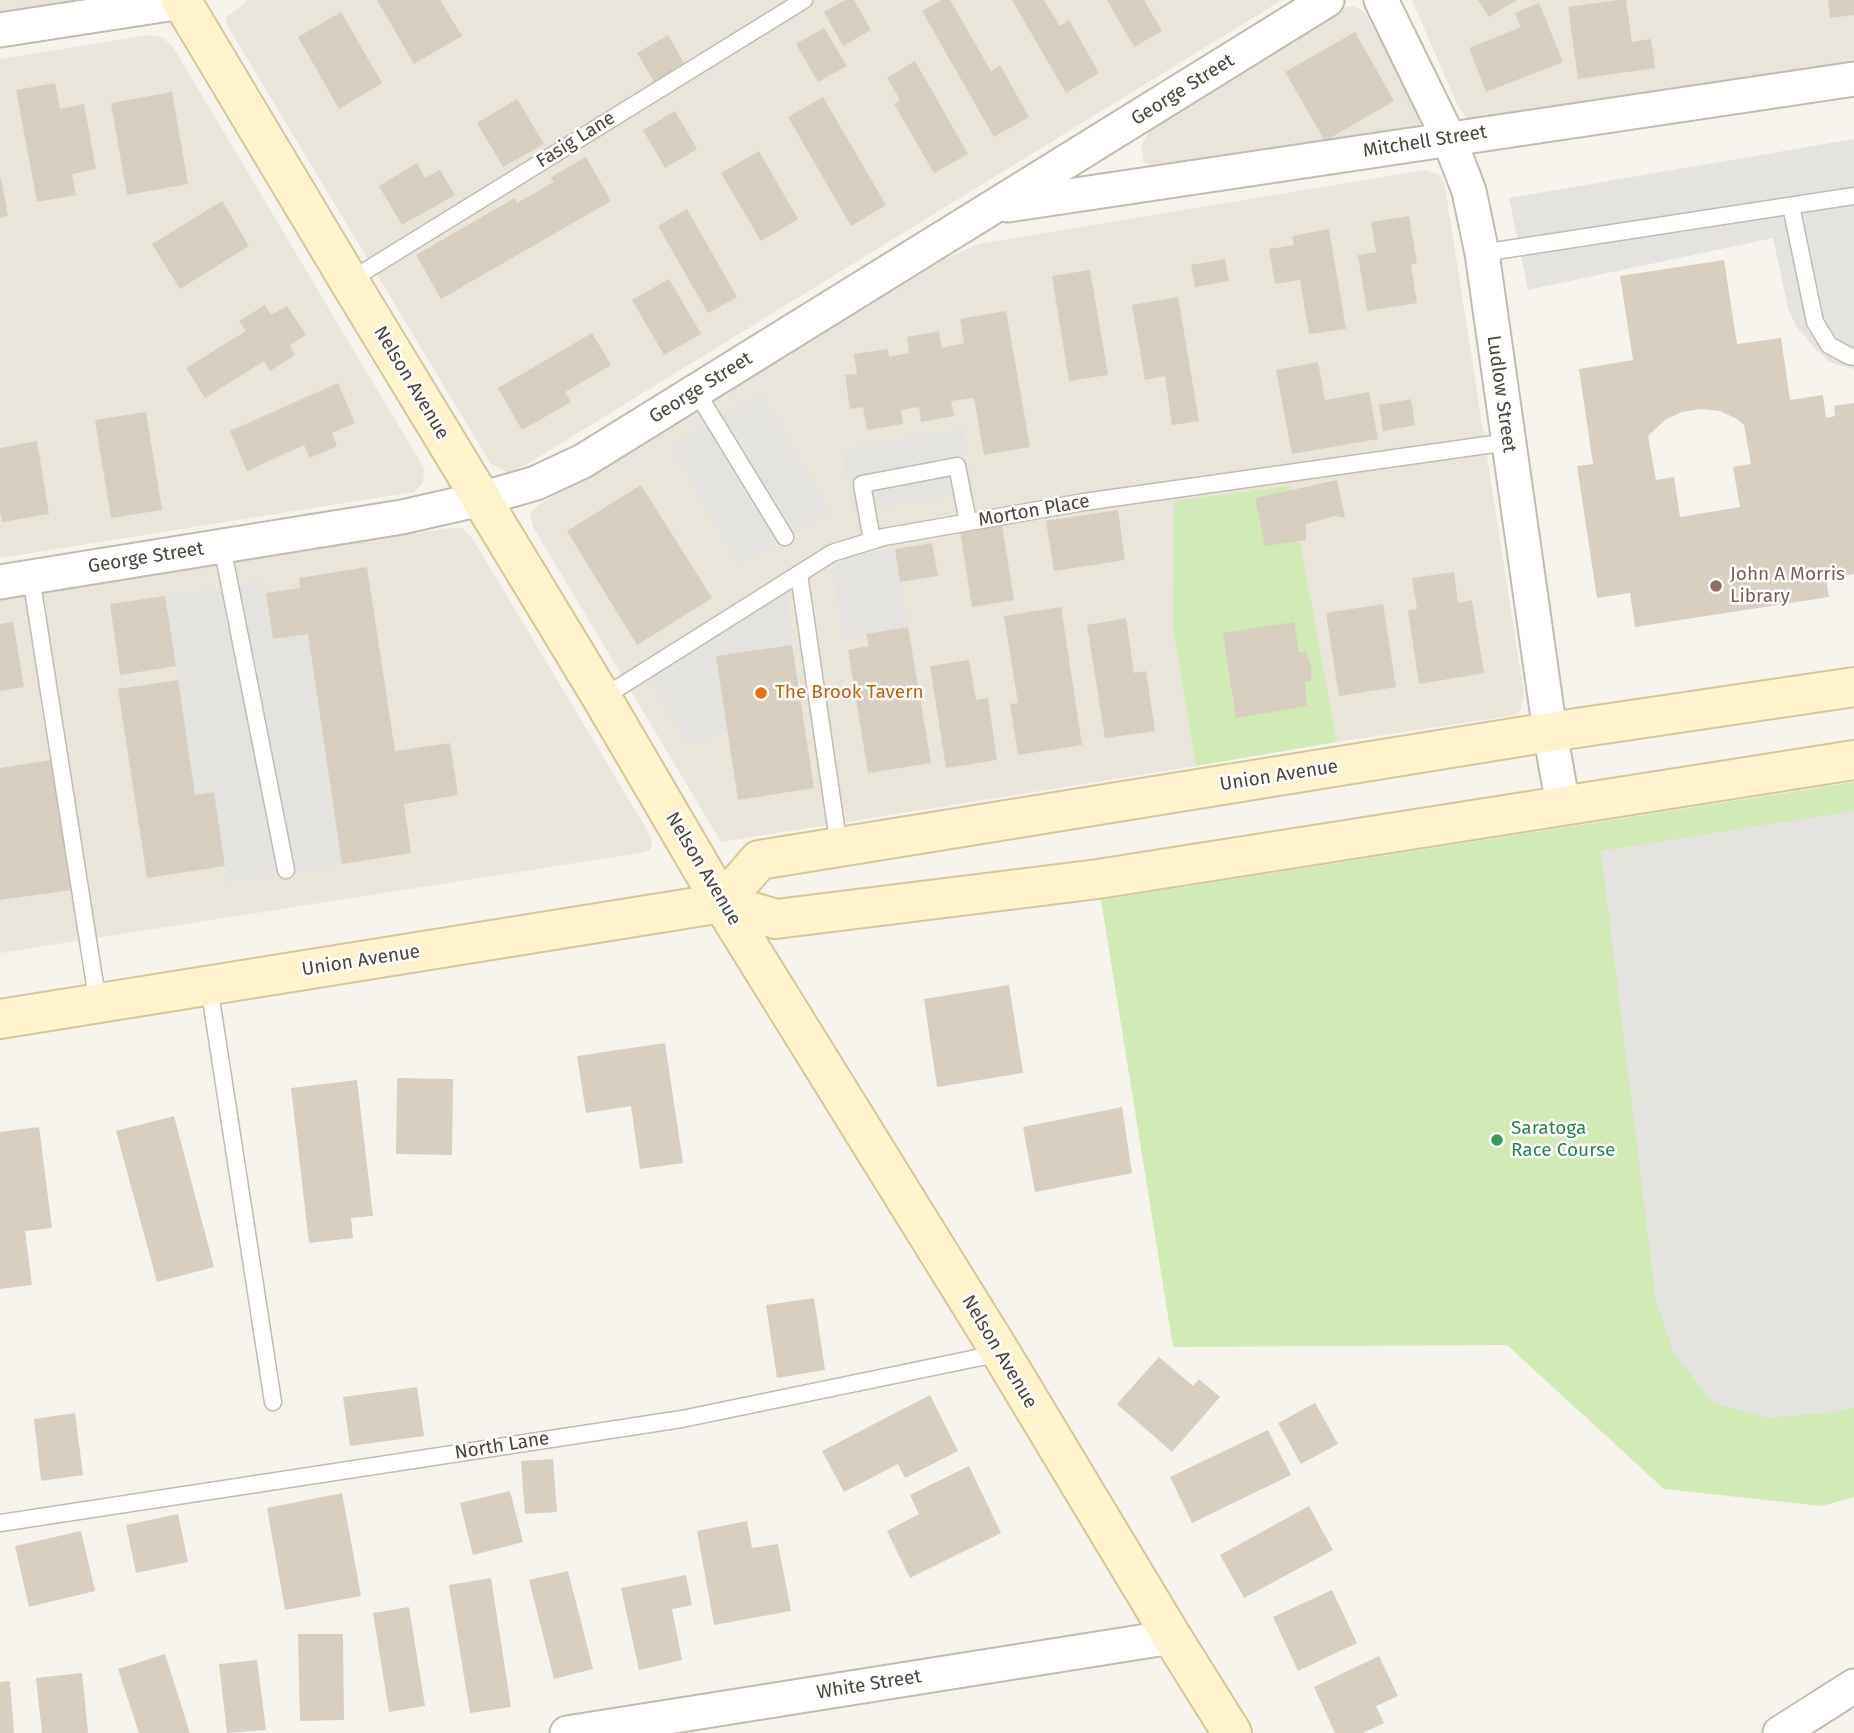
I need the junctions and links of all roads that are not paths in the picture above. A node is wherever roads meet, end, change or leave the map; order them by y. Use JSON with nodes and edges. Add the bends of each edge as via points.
{"nodes":[{"id":1,"x":804,"y":0,"type":"edge"},
{"id":2,"x":1327,"y":0,"type":"edge"},
{"id":3,"x":1381,"y":0,"type":"edge"},
{"id":4,"x":183,"y":1,"type":"edge"},
{"id":5,"x":0,"y":30,"type":"edge"},
{"id":6,"x":1854,"y":79,"type":"edge"},
{"id":7,"x":1449,"y":139,"type":"junction"},
{"id":8,"x":1854,"y":196,"type":"edge"},
{"id":9,"x":1791,"y":206,"type":"junction"},
{"id":10,"x":995,"y":207,"type":"junction"},
{"id":11,"x":1482,"y":253,"type":"junction"},
{"id":12,"x":349,"y":281,"type":"junction"},
{"id":13,"x":1854,"y":358,"type":"edge"},
{"id":14,"x":696,"y":391,"type":"junction"},
{"id":15,"x":1508,"y":442,"type":"junction"},
{"id":16,"x":481,"y":499,"type":"junction"},
{"id":17,"x":968,"y":522,"type":"junction"},
{"id":18,"x":785,"y":537,"type":"dead end"},
{"id":19,"x":872,"y":540,"type":"junction"},
{"id":20,"x":222,"y":546,"type":"junction"},
{"id":21,"x":799,"y":574,"type":"junction"},
{"id":22,"x":15,"y":579,"type":"edge"},
{"id":23,"x":1854,"y":687,"type":"edge"},
{"id":24,"x":602,"y":698,"type":"junction"},
{"id":25,"x":1550,"y":732,"type":"junction"},
{"id":26,"x":1854,"y":760,"type":"edge"},
{"id":27,"x":1563,"y":806,"type":"junction"},
{"id":28,"x":839,"y":848,"type":"junction"},
{"id":29,"x":286,"y":870,"type":"dead end"},
{"id":30,"x":722,"y":902,"type":"junction"},
{"id":31,"x":209,"y":986,"type":"junction"},
{"id":32,"x":98,"y":1004,"type":"junction"},
{"id":33,"x":0,"y":1019,"type":"edge"},
{"id":34,"x":1001,"y":1353,"type":"junction"},
{"id":35,"x":273,"y":1402,"type":"dead end"},
{"id":36,"x":0,"y":1523,"type":"edge"},
{"id":37,"x":1172,"y":1637,"type":"junction"},
{"id":38,"x":1854,"y":1686,"type":"edge"},
{"id":39,"x":567,"y":1733,"type":"edge"},
{"id":40,"x":1232,"y":1733,"type":"edge"},
{"id":41,"x":1780,"y":1733,"type":"edge"}],
"edges":[{"from":1,"to":12,"type":"lane","name":"Fasig Lane"},
{"from":2,"to":10,"type":"street","name":"George Street"},
{"from":3,"to":7,"type":"street","name":"Ludlow Street"},
{"from":4,"to":5,"type":"street"},
{"from":4,"to":12,"type":"main road","name":"Nelson Avenue"},
{"from":6,"to":7,"type":"street","name":"Mitchell Street"},
{"from":7,"to":10,"type":"street","name":"Mitchell Street"},
{"from":7,"to":11,"type":"street","name":"Ludlow Street","via":[[1469,191]]},
{"from":8,"to":9,"type":"lane"},
{"from":9,"to":11,"type":"lane"},
{"from":9,"to":13,"type":"lane","via":[[1815,322],[1829,345]]},
{"from":10,"to":14,"type":"street","name":"George Street"},
{"from":11,"to":15,"type":"street","name":"Ludlow Street"},
{"from":12,"to":16,"type":"main road","name":"Nelson Avenue"},
{"from":14,"to":16,"type":"street","name":"George Street","via":[[583,461],[536,484]]},
{"from":14,"to":18,"type":"lane"},
{"from":15,"to":17,"type":"lane","name":"Morton Place"},
{"from":15,"to":25,"type":"street","name":"Ludlow Street"},
{"from":16,"to":20,"type":"street","name":"George Street","via":[[402,517]]},
{"from":16,"to":24,"type":"main road","name":"Nelson Avenue"},
{"from":17,"to":19,"type":"lane","name":"Morton Place"},
{"from":17,"to":19,"type":"lane","via":[[957,466],[862,484]]},
{"from":19,"to":21,"type":"lane","name":"Morton Place","via":[[832,553]]},
{"from":20,"to":22,"type":"street","name":"George Street"},
{"from":20,"to":29,"type":"lane"},
{"from":21,"to":24,"type":"lane","name":"Morton Place"},
{"from":21,"to":28,"type":"lane"},
{"from":22,"to":32,"type":"lane"},
{"from":23,"to":25,"type":"main road","name":"Union Avenue"},
{"from":24,"to":30,"type":"main road","name":"Nelson Avenue"},
{"from":25,"to":27,"type":"street","name":"Ludlow Street"},
{"from":25,"to":28,"type":"main road","name":"Union Avenue"},
{"from":26,"to":27,"type":"main road","name":"Union Avenue"},
{"from":27,"to":30,"type":"main road","name":"Union Avenue","via":[[1098,879],[776,919]]},
{"from":28,"to":30,"type":"main road","name":"Union Avenue","via":[[759,860]]},
{"from":30,"to":31,"type":"main road","name":"Union Avenue"},
{"from":30,"to":34,"type":"main road","name":"Nelson Avenue"},
{"from":31,"to":32,"type":"main road","name":"Union Avenue"},
{"from":31,"to":35,"type":"lane"},
{"from":32,"to":33,"type":"main road","name":"Union Avenue"},
{"from":34,"to":36,"type":"lane","name":"North Lane","via":[[682,1419]]},
{"from":34,"to":37,"type":"main road","name":"Nelson Avenue"},
{"from":37,"to":39,"type":"street","name":"White Street"},
{"from":37,"to":40,"type":"main road","name":"Nelson Avenue"},
{"from":38,"to":41,"type":"street"}]}
